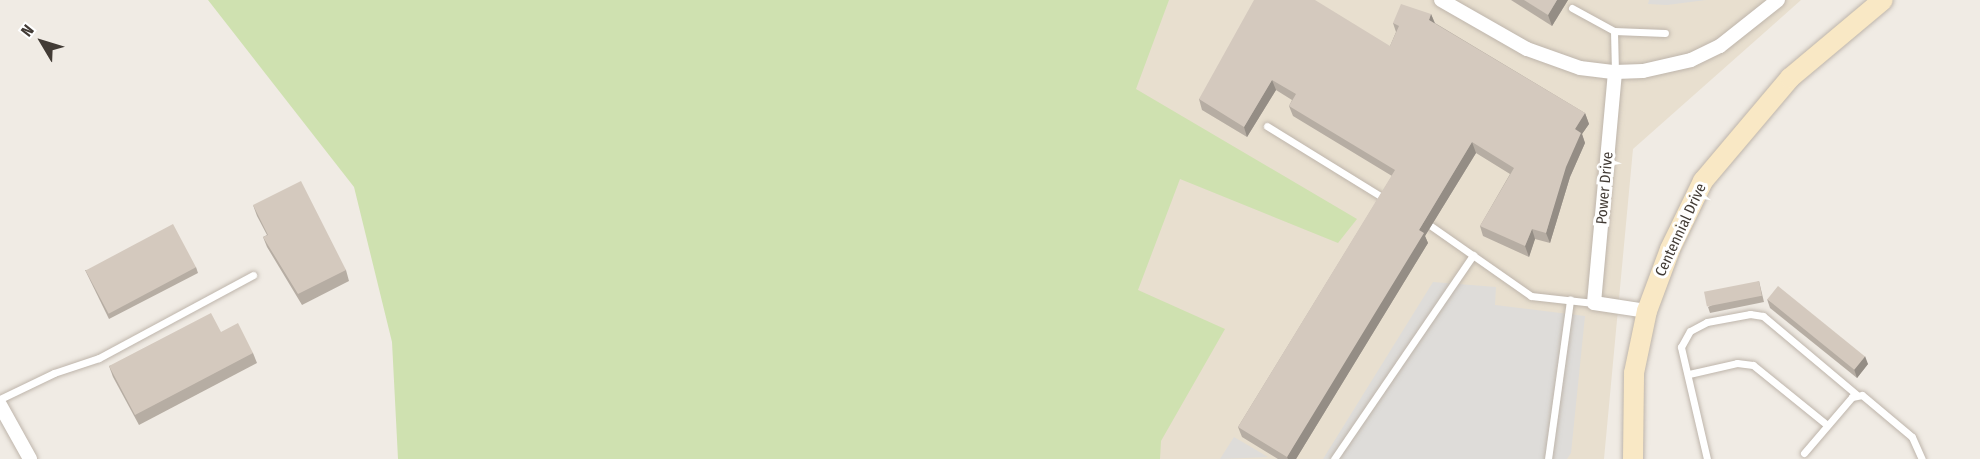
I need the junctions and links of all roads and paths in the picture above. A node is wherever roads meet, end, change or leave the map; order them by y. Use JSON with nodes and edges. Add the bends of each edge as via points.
{"nodes":[{"id":1,"x":1441,"y":0,"type":"edge"},
{"id":2,"x":1778,"y":0,"type":"edge"},
{"id":3,"x":1883,"y":0,"type":"edge"},
{"id":4,"x":1572,"y":8,"type":"dead end"},
{"id":5,"x":1614,"y":31,"type":"junction"},
{"id":6,"x":1665,"y":33,"type":"dead end"},
{"id":7,"x":1615,"y":72,"type":"junction"},
{"id":8,"x":1267,"y":126,"type":"dead end"},
{"id":9,"x":1388,"y":200,"type":"edge"},
{"id":10,"x":1431,"y":226,"type":"edge"},
{"id":11,"x":1473,"y":255,"type":"junction"},
{"id":12,"x":254,"y":275,"type":"dead end"},
{"id":13,"x":1570,"y":300,"type":"junction"},
{"id":14,"x":1594,"y":303,"type":"junction"},
{"id":15,"x":1647,"y":311,"type":"junction"},
{"id":16,"x":1689,"y":374,"type":"junction"},
{"id":17,"x":1857,"y":395,"type":"junction"},
{"id":18,"x":0,"y":399,"type":"edge"},
{"id":19,"x":0,"y":405,"type":"edge"},
{"id":20,"x":1827,"y":425,"type":"junction"},
{"id":21,"x":1803,"y":453,"type":"dead end"},
{"id":22,"x":30,"y":459,"type":"edge"},
{"id":23,"x":1334,"y":459,"type":"edge"},
{"id":24,"x":1548,"y":459,"type":"edge"},
{"id":25,"x":1633,"y":459,"type":"edge"},
{"id":26,"x":1707,"y":459,"type":"edge"},
{"id":27,"x":1922,"y":459,"type":"edge"}],
"edges":[{"from":1,"to":7,"type":"street","via":[[1527,49],[1580,68]]},
{"from":2,"to":7,"type":"street","via":[[1720,46],[1691,60],[1643,71]]},
{"from":3,"to":15,"type":"main road","name":"Centennial Drive","via":[[1790,78],[1703,181],[1670,249]]},
{"from":4,"to":5,"type":"lane"},
{"from":5,"to":6,"type":"lane"},
{"from":5,"to":7,"type":"lane"},
{"from":7,"to":14,"type":"street","name":"Power Drive"},
{"from":8,"to":9,"type":"lane"},
{"from":10,"to":11,"type":"lane"},
{"from":11,"to":13,"type":"lane","via":[[1531,296]]},
{"from":11,"to":23,"type":"lane"},
{"from":12,"to":18,"type":"lane","via":[[99,358],[54,373]]},
{"from":13,"to":14,"type":"lane"},
{"from":13,"to":24,"type":"lane"},
{"from":14,"to":15,"type":"street"},
{"from":15,"to":25,"type":"main road","name":"Centennial Drive","via":[[1635,374]]},
{"from":16,"to":17,"type":"lane","via":[[1682,347],[1690,331],[1707,322],[1757,314],[1767,317]]},
{"from":16,"to":20,"type":"lane","via":[[1737,363],[1753,365]]},
{"from":16,"to":26,"type":"lane"},
{"from":17,"to":20,"type":"lane"},
{"from":17,"to":27,"type":"lane","via":[[1868,396],[1912,437]]},
{"from":19,"to":22,"type":"street"},
{"from":20,"to":21,"type":"lane"}]}
